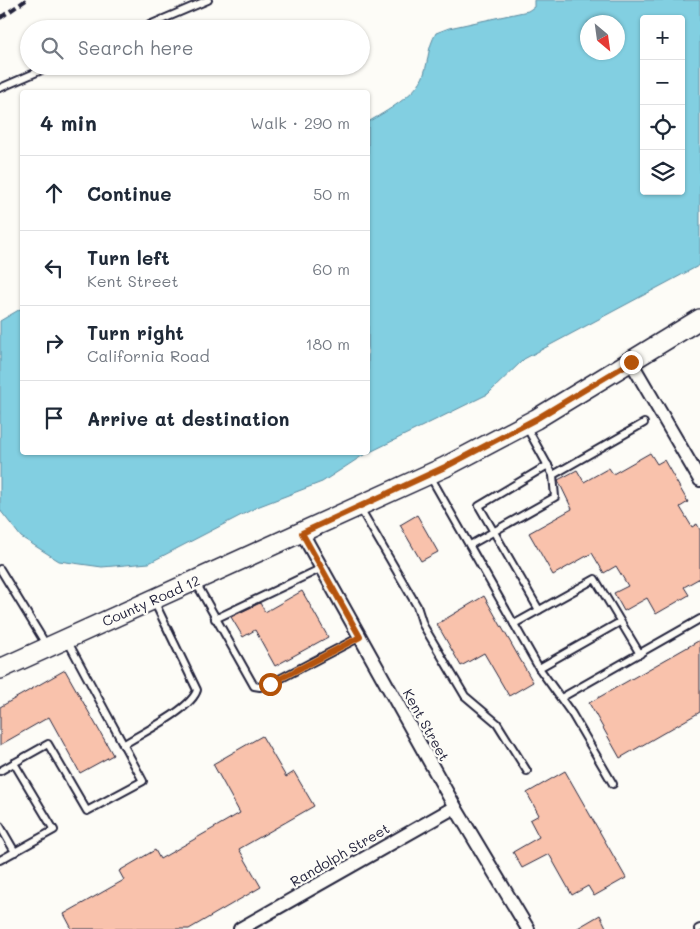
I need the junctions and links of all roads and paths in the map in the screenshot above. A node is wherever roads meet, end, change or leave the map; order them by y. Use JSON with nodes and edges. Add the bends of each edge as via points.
{"nodes":[{"id":1,"x":208,"y":0,"type":"edge"},
{"id":2,"x":161,"y":20,"type":"edge"},
{"id":3,"x":30,"y":75,"type":"edge"},
{"id":4,"x":0,"y":88,"type":"edge"},
{"id":5,"x":700,"y":319,"type":"edge"},
{"id":6,"x":631,"y":362,"type":"junction"},
{"id":7,"x":644,"y":423,"type":"dead end"},
{"id":8,"x":526,"y":425,"type":"junction"},
{"id":9,"x":548,"y":465,"type":"junction"},
{"id":10,"x":429,"y":475,"type":"junction"},
{"id":11,"x":554,"y":475,"type":"junction"},
{"id":12,"x":700,"y":480,"type":"edge"},
{"id":13,"x":359,"y":507,"type":"junction"},
{"id":14,"x":494,"y":531,"type":"junction"},
{"id":15,"x":302,"y":533,"type":"junction"},
{"id":16,"x":470,"y":545,"type":"junction"},
{"id":17,"x":0,"y":568,"type":"edge"},
{"id":18,"x":322,"y":568,"type":"junction"},
{"id":19,"x":194,"y":581,"type":"junction"},
{"id":20,"x":154,"y":600,"type":"junction"},
{"id":21,"x":539,"y":610,"type":"junction"},
{"id":22,"x":215,"y":619,"type":"junction"},
{"id":23,"x":700,"y":620,"type":"edge"},
{"id":24,"x":620,"y":622,"type":"junction"},
{"id":25,"x":514,"y":624,"type":"junction"},
{"id":26,"x":360,"y":637,"type":"junction"},
{"id":27,"x":66,"y":639,"type":"junction"},
{"id":28,"x":48,"y":647,"type":"junction"},
{"id":29,"x":640,"y":654,"type":"junction"},
{"id":30,"x":0,"y":668,"type":"edge"},
{"id":31,"x":539,"y":668,"type":"junction"},
{"id":32,"x":561,"y":698,"type":"junction"},
{"id":33,"x":123,"y":745,"type":"junction"},
{"id":34,"x":14,"y":763,"type":"junction"},
{"id":35,"x":0,"y":771,"type":"edge"},
{"id":36,"x":527,"y":771,"type":"dead end"},
{"id":37,"x":613,"y":784,"type":"dead end"},
{"id":38,"x":455,"y":807,"type":"junction"},
{"id":39,"x":0,"y":826,"type":"edge"},
{"id":40,"x":15,"y":852,"type":"junction"},
{"id":41,"x":0,"y":860,"type":"edge"},
{"id":42,"x":526,"y":928,"type":"edge"},
{"id":43,"x":240,"y":929,"type":"edge"}],
"edges":[{"from":1,"to":2,"type":"lane"},
{"from":3,"to":4,"type":"lane"},
{"from":5,"to":6,"type":"main road","name":"County Road 12"},
{"from":6,"to":8,"type":"main road","name":"County Road 12"},
{"from":6,"to":12,"type":"street"},
{"from":7,"to":11,"type":"lane"},
{"from":8,"to":9,"type":"lane"},
{"from":8,"to":10,"type":"main road","name":"County Road 12"},
{"from":9,"to":11,"type":"lane"},
{"from":9,"to":14,"type":"lane","via":[[479,506]]},
{"from":10,"to":13,"type":"main road","name":"County Road 12"},
{"from":10,"to":16,"type":"lane"},
{"from":11,"to":14,"type":"lane","via":[[555,497]]},
{"from":13,"to":15,"type":"main road","name":"County Road 12"},
{"from":13,"to":36,"type":"lane","via":[[465,696],[497,723]]},
{"from":14,"to":16,"type":"lane"},
{"from":14,"to":21,"type":"lane"},
{"from":15,"to":18,"type":"street","name":"Kent Street"},
{"from":15,"to":19,"type":"main road","name":"County Road 12"},
{"from":16,"to":25,"type":"lane"},
{"from":17,"to":28,"type":"lane"},
{"from":18,"to":22,"type":"lane"},
{"from":18,"to":26,"type":"street","name":"Kent Street"},
{"from":19,"to":20,"type":"main road","name":"County Road 12"},
{"from":19,"to":22,"type":"lane"},
{"from":20,"to":27,"type":"main road","name":"County Road 12"},
{"from":20,"to":33,"type":"lane","via":[[198,690],[192,700],[175,713]]},
{"from":21,"to":24,"type":"lane","via":[[595,579]]},
{"from":21,"to":25,"type":"lane"},
{"from":22,"to":26,"type":"lane","via":[[248,678],[254,686],[260,687]]},
{"from":23,"to":29,"type":"lane"},
{"from":24,"to":29,"type":"lane"},
{"from":24,"to":31,"type":"lane"},
{"from":25,"to":31,"type":"lane"},
{"from":26,"to":38,"type":"street","name":"Kent Street"},
{"from":27,"to":28,"type":"main road","name":"County Road 12"},
{"from":27,"to":33,"type":"lane"},
{"from":28,"to":30,"type":"main road","name":"County Road 12"},
{"from":29,"to":32,"type":"lane"},
{"from":31,"to":32,"type":"lane"},
{"from":32,"to":37,"type":"lane"},
{"from":33,"to":34,"type":"lane","via":[[143,782],[87,811],[48,744]]},
{"from":34,"to":35,"type":"lane"},
{"from":34,"to":40,"type":"lane","via":[[54,830]]},
{"from":38,"to":42,"type":"street","name":"Kent Street"},
{"from":38,"to":43,"type":"street","name":"Randolph Street"},
{"from":39,"to":40,"type":"lane"},
{"from":40,"to":41,"type":"lane"}]}
